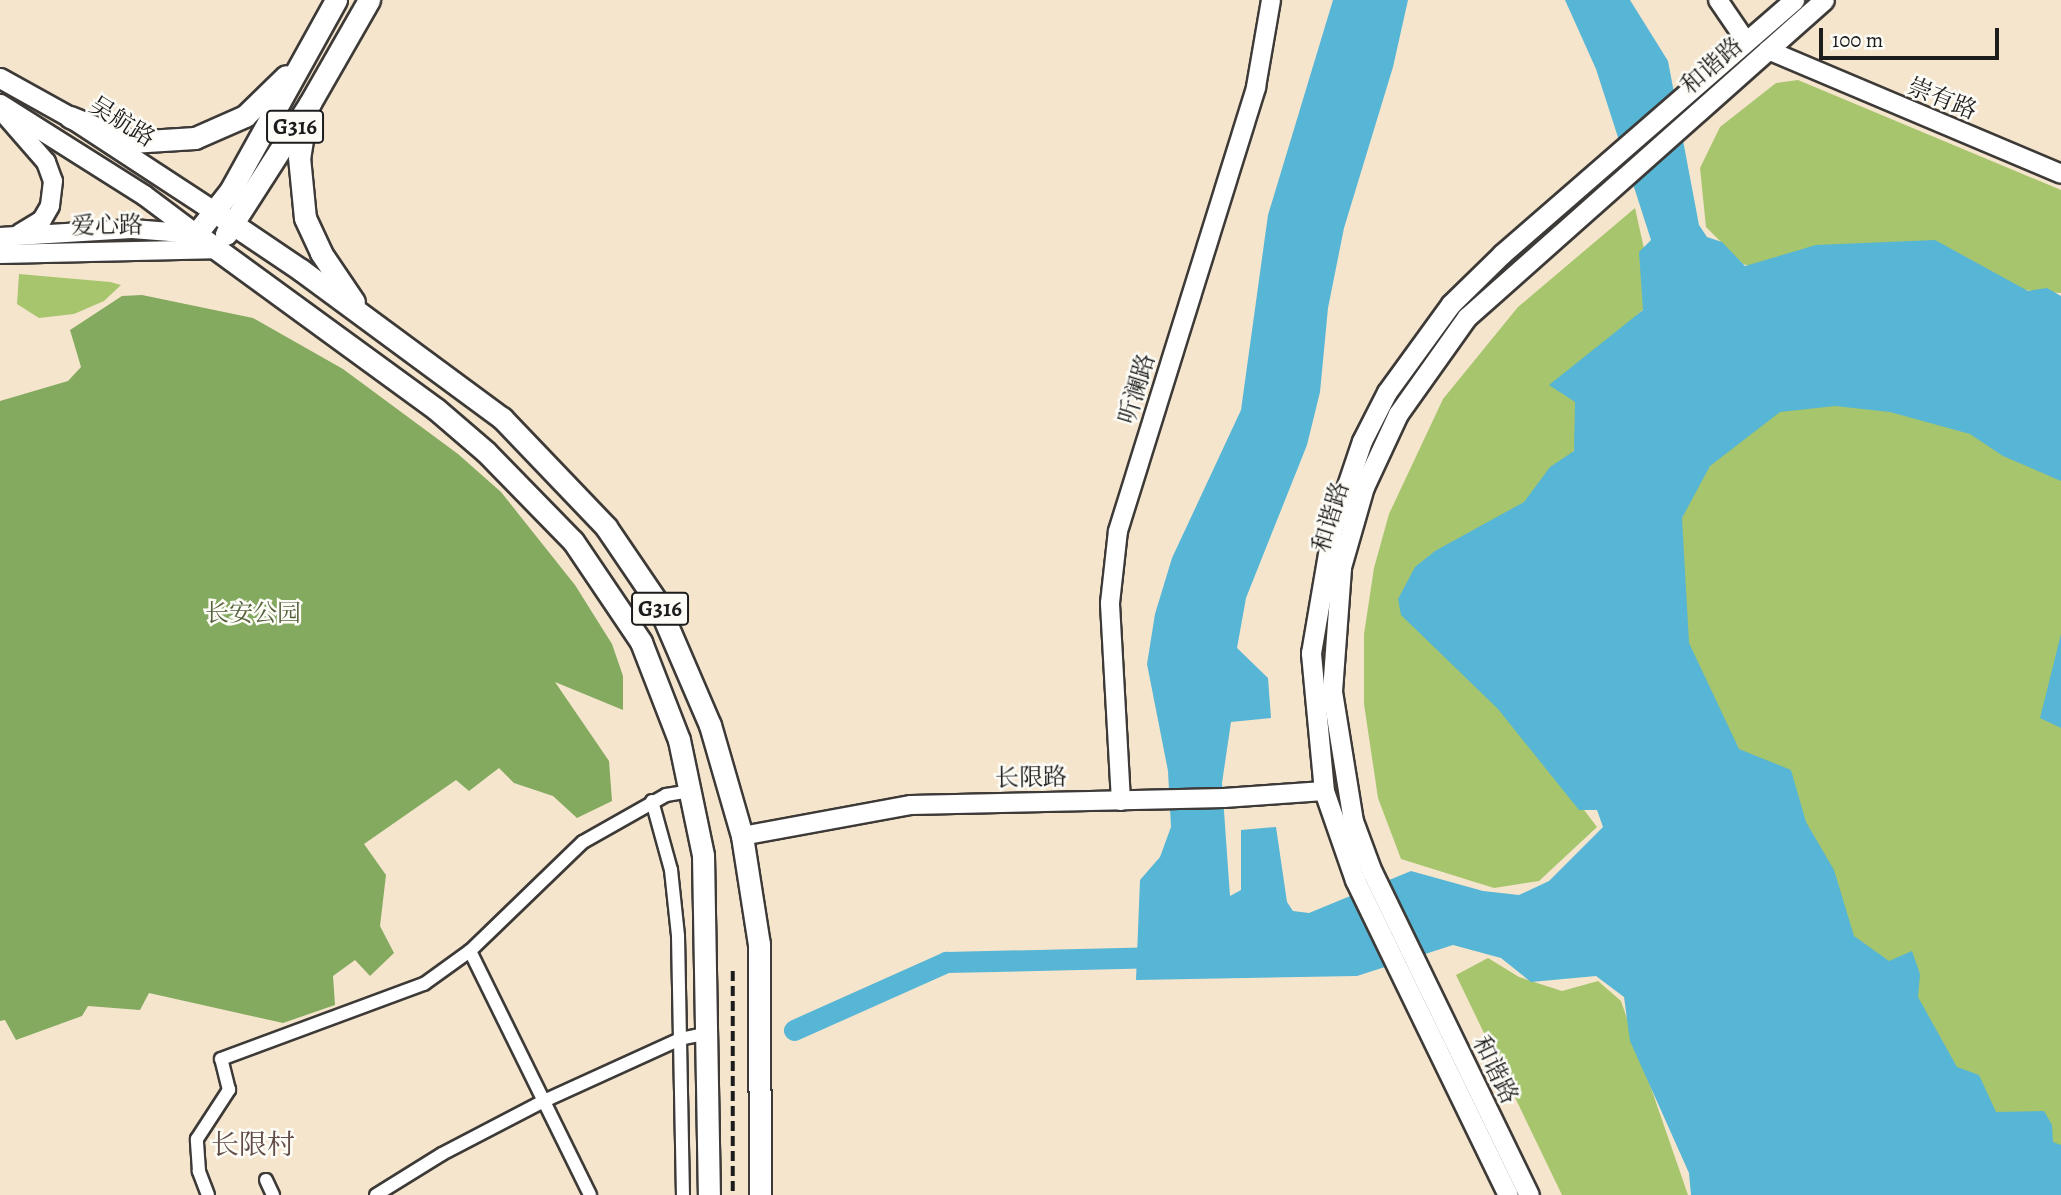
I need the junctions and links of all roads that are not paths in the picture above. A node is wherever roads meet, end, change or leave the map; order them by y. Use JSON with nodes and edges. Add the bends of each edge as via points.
{"nodes":[{"id":1,"x":336,"y":0,"type":"edge"},
{"id":2,"x":369,"y":0,"type":"edge"},
{"id":3,"x":1271,"y":0,"type":"edge"},
{"id":4,"x":1718,"y":0,"type":"edge"},
{"id":5,"x":1794,"y":0,"type":"edge"},
{"id":6,"x":1824,"y":0,"type":"edge"},
{"id":7,"x":1743,"y":44,"type":"junction"},
{"id":8,"x":1768,"y":50,"type":"junction"},
{"id":9,"x":307,"y":54,"type":"junction"},
{"id":10,"x":0,"y":78,"type":"edge"},
{"id":11,"x":310,"y":103,"type":"junction"},
{"id":12,"x":0,"y":107,"type":"edge"},
{"id":13,"x":70,"y":117,"type":"junction"},
{"id":14,"x":120,"y":149,"type":"junction"},
{"id":15,"x":106,"y":170,"type":"junction"},
{"id":16,"x":2061,"y":174,"type":"edge"},
{"id":17,"x":215,"y":212,"type":"junction"},
{"id":18,"x":233,"y":224,"type":"junction"},
{"id":19,"x":196,"y":234,"type":"junction"},
{"id":20,"x":6,"y":237,"type":"edge"},
{"id":21,"x":214,"y":249,"type":"junction"},
{"id":22,"x":0,"y":254,"type":"edge"},
{"id":23,"x":301,"y":270,"type":"junction"},
{"id":24,"x":284,"y":299,"type":"junction"},
{"id":25,"x":363,"y":315,"type":"junction"},
{"id":26,"x":692,"y":791,"type":"junction"},
{"id":27,"x":1324,"y":791,"type":"junction"},
{"id":28,"x":1121,"y":801,"type":"junction"},
{"id":29,"x":652,"y":802,"type":"junction"},
{"id":30,"x":743,"y":836,"type":"junction"},
{"id":31,"x":1364,"y":876,"type":"junction"},
{"id":32,"x":470,"y":951,"type":"junction"},
{"id":33,"x":709,"y":1033,"type":"junction"},
{"id":34,"x":680,"y":1039,"type":"junction"},
{"id":35,"x":544,"y":1101,"type":"junction"},
{"id":36,"x":266,"y":1181,"type":"dead end"},
{"id":37,"x":208,"y":1195,"type":"edge"},
{"id":38,"x":273,"y":1195,"type":"edge"},
{"id":39,"x":376,"y":1195,"type":"edge"},
{"id":40,"x":590,"y":1195,"type":"edge"},
{"id":41,"x":683,"y":1195,"type":"edge"},
{"id":42,"x":709,"y":1195,"type":"edge"},
{"id":43,"x":760,"y":1195,"type":"edge"},
{"id":44,"x":1508,"y":1195,"type":"edge"},
{"id":45,"x":1529,"y":1195,"type":"edge"}],
"edges":[{"from":1,"to":9,"type":"highway","number":"G316"},
{"from":2,"to":11,"type":"highway","number":"G316"},
{"from":3,"to":28,"type":"street","name":"听澜路","via":[[1256,87],[1118,531],[1110,603]]},
{"from":4,"to":7,"type":"street"},
{"from":5,"to":7,"type":"main road","name":"和谐路"},
{"from":6,"to":8,"type":"main road","name":"和谐路"},
{"from":7,"to":27,"type":"main road","name":"和谐路","via":[[1451,304],[1395,380],[1362,441],[1332,530],[1311,653]]},
{"from":8,"to":16,"type":"street","name":"崇有路"},
{"from":8,"to":31,"type":"main road","name":"和谐路","via":[[1467,317],[1398,414],[1364,487],[1341,567],[1332,669],[1346,794]]},
{"from":9,"to":13,"type":"highway","via":[[245,116],[209,135],[131,142]]},
{"from":9,"to":17,"type":"highway","number":"G316"},
{"from":10,"to":13,"type":"main road","name":"吴航路"},
{"from":11,"to":18,"type":"highway","number":"G316"},
{"from":11,"to":25,"type":"highway","via":[[299,157],[305,218],[321,253]]},
{"from":12,"to":15,"type":"main road","name":"吴航路"},
{"from":12,"to":20,"type":"street","via":[[46,162],[53,181],[43,220]]},
{"from":13,"to":14,"type":"main road","name":"吴航路"},
{"from":14,"to":15,"type":"main road","via":[[124,158],[120,169]]},
{"from":14,"to":17,"type":"main road","name":"吴航路"},
{"from":15,"to":19,"type":"main road","name":"吴航路"},
{"from":17,"to":18,"type":"highway","number":"G316"},
{"from":17,"to":19,"type":"highway","number":"G316"},
{"from":18,"to":21,"type":"highway","number":"G316"},
{"from":18,"to":23,"type":"highway","number":"G316"},
{"from":19,"to":20,"type":"street","via":[[132,229]]},
{"from":19,"to":21,"type":"highway","number":"G316"},
{"from":21,"to":22,"type":"street","name":"爱心路"},
{"from":21,"to":24,"type":"highway","number":"G316"},
{"from":23,"to":24,"type":"highway","via":[[283,279]]},
{"from":23,"to":25,"type":"highway","number":"G316"},
{"from":24,"to":26,"type":"highway","number":"G316","via":[[436,409],[530,492],[573,541],[641,642],[668,707]]},
{"from":25,"to":30,"type":"highway","number":"G316","via":[[511,426],[627,555],[657,602],[682,655],[710,725]]},
{"from":26,"to":29,"type":"street"},
{"from":26,"to":33,"type":"highway","number":"G316","via":[[703,855]]},
{"from":27,"to":28,"type":"street","name":"长限路"},
{"from":27,"to":31,"type":"main road","name":"和谐路"},
{"from":28,"to":30,"type":"street","name":"长限路","via":[[911,805]]},
{"from":29,"to":32,"type":"street","via":[[583,842]]},
{"from":29,"to":34,"type":"street","via":[[674,889]]},
{"from":30,"to":43,"type":"highway","number":"G316","via":[[759,944]]},
{"from":31,"to":44,"type":"main road","name":"和谐路","via":[[1398,974]]},
{"from":31,"to":45,"type":"main road","name":"和谐路","via":[[1418,968]]},
{"from":32,"to":35,"type":"street"},
{"from":32,"to":37,"type":"street","via":[[424,984],[221,1059],[229,1090],[197,1139],[199,1171]]},
{"from":33,"to":34,"type":"street"},
{"from":33,"to":42,"type":"highway","number":"G316"},
{"from":34,"to":35,"type":"street"},
{"from":34,"to":41,"type":"street"},
{"from":35,"to":39,"type":"street","via":[[442,1154]]},
{"from":35,"to":40,"type":"street"},
{"from":36,"to":38,"type":"street"}]}
